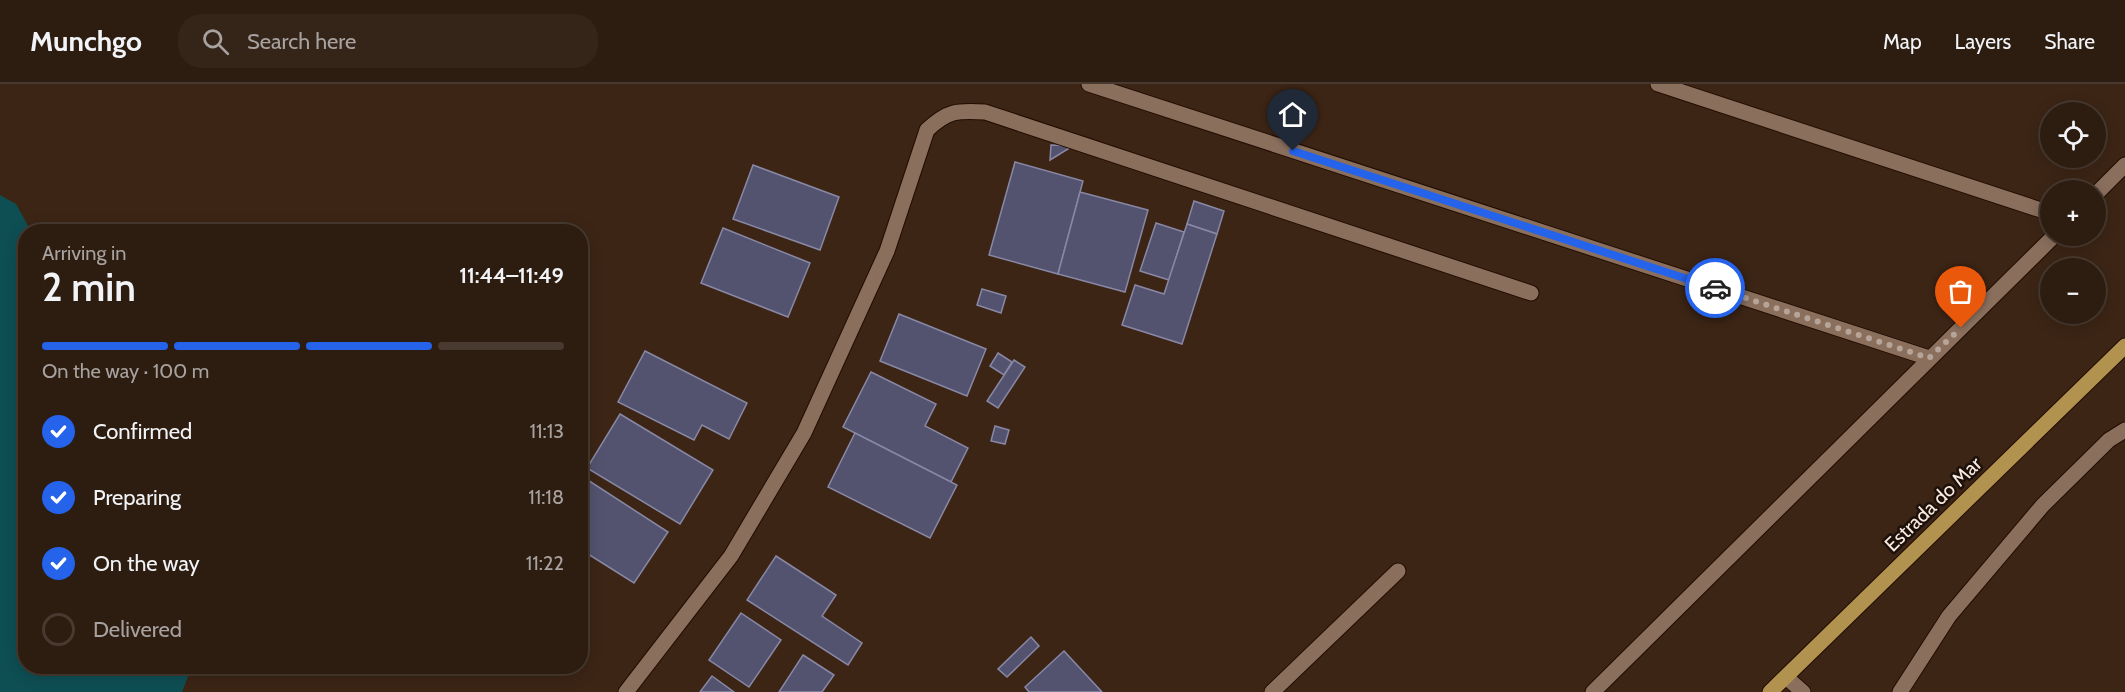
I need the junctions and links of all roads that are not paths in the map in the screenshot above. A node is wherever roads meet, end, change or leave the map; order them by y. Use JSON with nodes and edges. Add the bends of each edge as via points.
{"nodes":[{"id":1,"x":1089,"y":84,"type":"edge"},
{"id":2,"x":1658,"y":84,"type":"edge"},
{"id":3,"x":2125,"y":165,"type":"edge"},
{"id":4,"x":2106,"y":184,"type":"edge"},
{"id":5,"x":2040,"y":210,"type":"edge"},
{"id":6,"x":2044,"y":246,"type":"edge"},
{"id":7,"x":1531,"y":293,"type":"dead end"},
{"id":8,"x":2125,"y":346,"type":"edge"},
{"id":9,"x":1929,"y":358,"type":"junction"},
{"id":10,"x":2125,"y":430,"type":"edge"},
{"id":11,"x":1398,"y":571,"type":"dead end"},
{"id":12,"x":1786,"y":677,"type":"junction"},
{"id":13,"x":626,"y":692,"type":"edge"},
{"id":14,"x":1272,"y":692,"type":"edge"},
{"id":15,"x":1593,"y":692,"type":"edge"},
{"id":16,"x":1770,"y":692,"type":"edge"},
{"id":17,"x":1803,"y":692,"type":"edge"},
{"id":18,"x":1900,"y":692,"type":"edge"}],
"edges":[{"from":1,"to":9,"type":"street"},
{"from":2,"to":5,"type":"street"},
{"from":3,"to":4,"type":"street"},
{"from":6,"to":9,"type":"street"},
{"from":7,"to":13,"type":"street","via":[[984,112],[961,110],[941,116],[927,130],[887,251],[804,433],[731,556]]},
{"from":8,"to":12,"type":"main road","name":"Estrada do Mar"},
{"from":9,"to":15,"type":"street"},
{"from":10,"to":18,"type":"street","via":[[2109,440],[2043,505],[1949,616]]},
{"from":11,"to":14,"type":"street"},
{"from":12,"to":16,"type":"main road","name":"Estrada do Mar"},
{"from":12,"to":17,"type":"street"}]}
